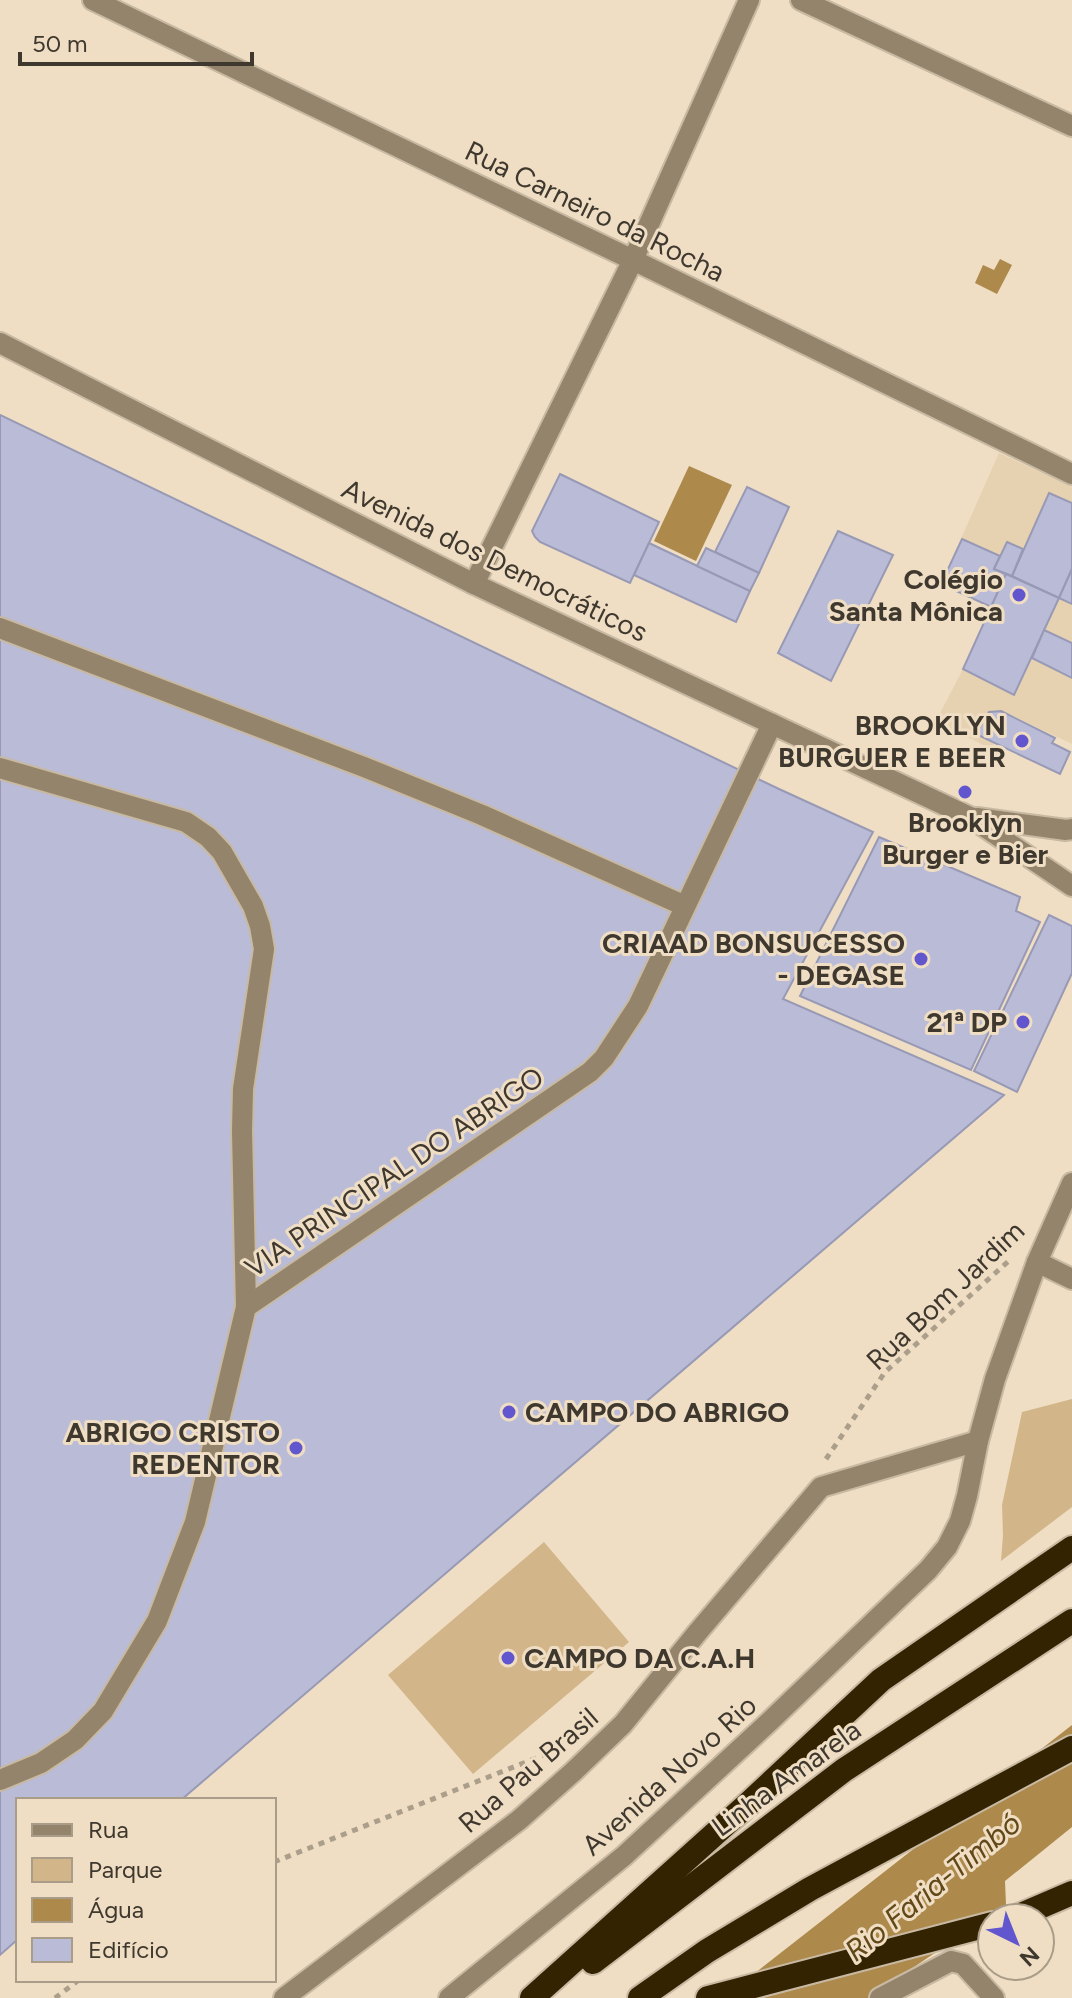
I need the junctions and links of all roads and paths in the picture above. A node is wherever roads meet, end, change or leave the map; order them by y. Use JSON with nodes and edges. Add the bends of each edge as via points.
{"nodes":[{"id":1,"x":93,"y":0,"type":"edge"},
{"id":2,"x":749,"y":0,"type":"edge"},
{"id":3,"x":801,"y":0,"type":"edge"},
{"id":4,"x":1072,"y":126,"type":"edge"},
{"id":5,"x":633,"y":260,"type":"junction"},
{"id":6,"x":0,"y":343,"type":"edge"},
{"id":7,"x":1072,"y":474,"type":"edge"},
{"id":8,"x":474,"y":584,"type":"junction"},
{"id":9,"x":0,"y":628,"type":"edge"},
{"id":10,"x":772,"y":724,"type":"junction"},
{"id":11,"x":0,"y":768,"type":"edge"},
{"id":12,"x":970,"y":817,"type":"junction"},
{"id":13,"x":1072,"y":829,"type":"edge"},
{"id":14,"x":1072,"y":886,"type":"edge"},
{"id":15,"x":685,"y":906,"type":"junction"},
{"id":16,"x":1072,"y":1183,"type":"edge"},
{"id":17,"x":1030,"y":1256,"type":"junction"},
{"id":18,"x":1072,"y":1279,"type":"edge"},
{"id":19,"x":246,"y":1307,"type":"junction"},
{"id":20,"x":978,"y":1441,"type":"junction"},
{"id":21,"x":821,"y":1487,"type":"junction"},
{"id":22,"x":1072,"y":1548,"type":"edge"},
{"id":23,"x":1072,"y":1621,"type":"edge"},
{"id":24,"x":565,"y":1747,"type":"dead end"},
{"id":25,"x":1072,"y":1748,"type":"edge"},
{"id":26,"x":0,"y":1780,"type":"edge"},
{"id":27,"x":276,"y":1861,"type":"edge"},
{"id":28,"x":1072,"y":1893,"type":"edge"},
{"id":29,"x":1051,"y":1902,"type":"edge"},
{"id":30,"x":976,"y":1928,"type":"edge"},
{"id":31,"x":76,"y":1982,"type":"edge"},
{"id":32,"x":55,"y":1998,"type":"edge"},
{"id":33,"x":284,"y":1998,"type":"edge"},
{"id":34,"x":449,"y":1998,"type":"edge"},
{"id":35,"x":532,"y":1998,"type":"edge"},
{"id":36,"x":547,"y":1998,"type":"edge"},
{"id":37,"x":640,"y":1998,"type":"edge"},
{"id":38,"x":708,"y":1998,"type":"edge"},
{"id":39,"x":880,"y":1998,"type":"edge"},
{"id":40,"x":994,"y":1998,"type":"edge"}],
"edges":[{"from":1,"to":5,"type":"street","name":"Rua Carneiro da Rocha"},
{"from":2,"to":5,"type":"street"},
{"from":3,"to":4,"type":"street"},
{"from":5,"to":7,"type":"street","name":"Rua Carneiro da Rocha"},
{"from":5,"to":8,"type":"street"},
{"from":6,"to":8,"type":"street","name":"Avenida dos Democráticos"},
{"from":8,"to":10,"type":"street","name":"Avenida dos Democráticos"},
{"from":9,"to":15,"type":"street","via":[[482,815]]},
{"from":10,"to":12,"type":"street","name":"Avenida dos Democráticos"},
{"from":10,"to":15,"type":"street","name":"VIA PRINCIPAL DO ABRIGO"},
{"from":11,"to":19,"type":"street","via":[[186,822],[222,852],[253,906],[264,949],[243,1089]]},
{"from":12,"to":13,"type":"street","name":"Avenida dos Democráticos"},
{"from":12,"to":14,"type":"street","name":"Avenida dos Democráticos"},
{"from":15,"to":19,"type":"street","name":"VIA PRINCIPAL DO ABRIGO","via":[[638,1006],[590,1072]]},
{"from":16,"to":17,"type":"street","name":"Avenida Novo Rio"},
{"from":17,"to":18,"type":"street"},
{"from":17,"to":20,"type":"street","name":"Avenida Novo Rio"},
{"from":17,"to":21,"type":"path","name":"Rua Bom Jardim","via":[[885,1372],[824,1462]]},
{"from":19,"to":26,"type":"street","name":"VIA PRINCIPAL DO ABRIGO","via":[[195,1522],[157,1621],[103,1711],[75,1740],[41,1763]]},
{"from":20,"to":21,"type":"street"},
{"from":20,"to":34,"type":"street","name":"Avenida Novo Rio","via":[[960,1521],[928,1570],[624,1856]]},
{"from":21,"to":33,"type":"street","name":"Rua Pau Brasil","via":[[623,1724],[573,1772],[519,1820]]},
{"from":22,"to":35,"type":"highway","via":[[881,1680]]},
{"from":23,"to":36,"type":"highway","name":"Linha Amarela","via":[[844,1770]]},
{"from":24,"to":27,"type":"path"},
{"from":25,"to":37,"type":"highway","via":[[810,1889]]},
{"from":28,"to":29,"type":"highway"},
{"from":30,"to":38,"type":"highway"},
{"from":31,"to":32,"type":"path"},
{"from":39,"to":40,"type":"street","via":[[951,1961],[963,1964]]}]}
